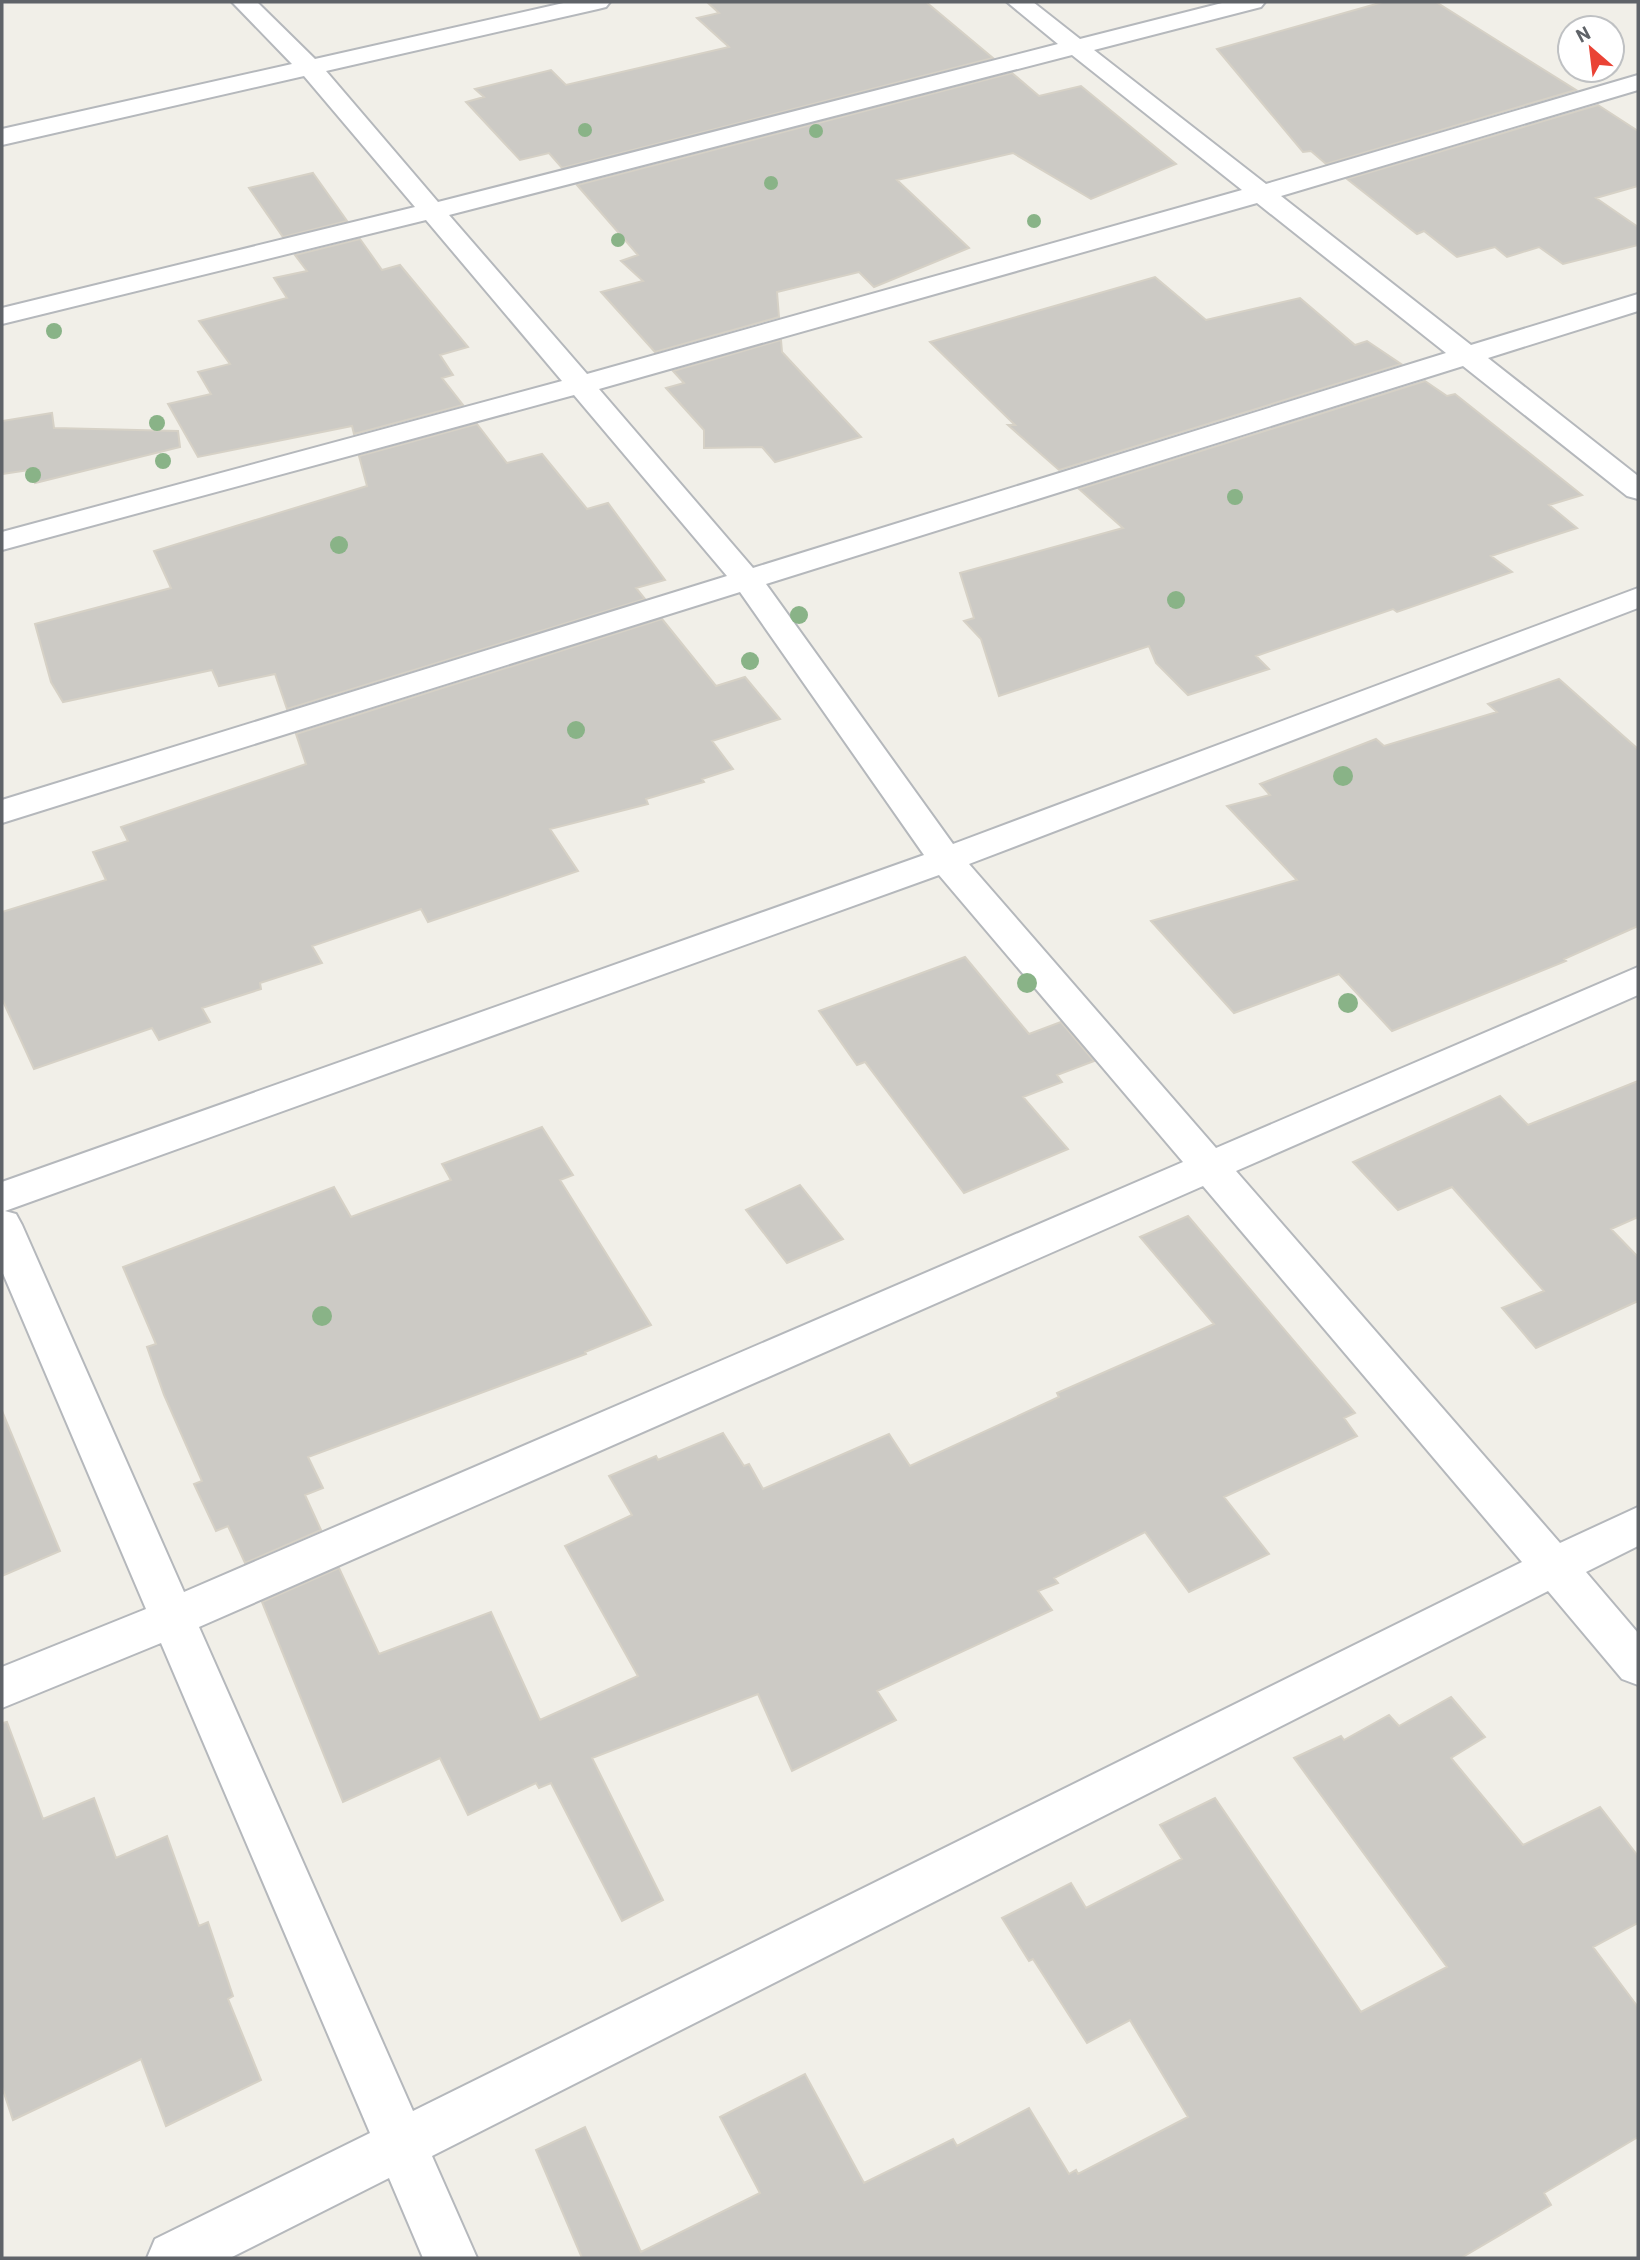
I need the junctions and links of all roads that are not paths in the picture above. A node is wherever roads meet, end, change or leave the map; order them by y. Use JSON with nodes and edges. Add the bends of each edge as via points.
{"nodes":[{"id":1,"x":244,"y":2,"type":"edge"},
{"id":2,"x":598,"y":2,"type":"edge"},
{"id":3,"x":1018,"y":2,"type":"edge"},
{"id":4,"x":1253,"y":2,"type":"edge"},
{"id":5,"x":1077,"y":48,"type":"junction"},
{"id":6,"x":312,"y":69,"type":"junction"},
{"id":7,"x":1638,"y":82,"type":"edge"},
{"id":8,"x":2,"y":137,"type":"edge"},
{"id":9,"x":1263,"y":195,"type":"junction"},
{"id":10,"x":432,"y":211,"type":"junction"},
{"id":11,"x":1638,"y":302,"type":"edge"},
{"id":12,"x":2,"y":316,"type":"edge"},
{"id":13,"x":1465,"y":354,"type":"junction"},
{"id":14,"x":580,"y":387,"type":"junction"},
{"id":15,"x":1638,"y":491,"type":"edge"},
{"id":16,"x":2,"y":541,"type":"edge"},
{"id":17,"x":746,"y":579,"type":"junction"},
{"id":18,"x":1638,"y":597,"type":"edge"},
{"id":19,"x":2,"y":812,"type":"edge"},
{"id":20,"x":946,"y":860,"type":"junction"},
{"id":21,"x":1638,"y":981,"type":"edge"},
{"id":22,"x":1212,"y":1168,"type":"junction"},
{"id":23,"x":2,"y":1197,"type":"edge"},
{"id":24,"x":2,"y":1225,"type":"edge"},
{"id":25,"x":1638,"y":1525,"type":"edge"},
{"id":26,"x":1555,"y":1568,"type":"junction"},
{"id":27,"x":172,"y":1618,"type":"junction"},
{"id":28,"x":1638,"y":1665,"type":"edge"},
{"id":29,"x":2,"y":1688,"type":"edge"},
{"id":30,"x":401,"y":2147,"type":"junction"},
{"id":31,"x":174,"y":2258,"type":"edge"},
{"id":32,"x":450,"y":2258,"type":"edge"}],
"edges":[{"from":1,"to":6,"type":"street"},
{"from":2,"to":6,"type":"street"},
{"from":3,"to":5,"type":"street"},
{"from":4,"to":5,"type":"street"},
{"from":5,"to":9,"type":"street"},
{"from":5,"to":10,"type":"street"},
{"from":6,"to":8,"type":"street"},
{"from":6,"to":10,"type":"street"},
{"from":7,"to":9,"type":"street"},
{"from":9,"to":13,"type":"street"},
{"from":9,"to":14,"type":"street"},
{"from":10,"to":12,"type":"street"},
{"from":10,"to":14,"type":"street"},
{"from":11,"to":13,"type":"street"},
{"from":13,"to":15,"type":"street"},
{"from":13,"to":17,"type":"street"},
{"from":14,"to":16,"type":"street"},
{"from":14,"to":17,"type":"street"},
{"from":17,"to":19,"type":"street"},
{"from":17,"to":20,"type":"street"},
{"from":18,"to":20,"type":"street"},
{"from":20,"to":22,"type":"street"},
{"from":20,"to":23,"type":"street"},
{"from":21,"to":22,"type":"street"},
{"from":22,"to":26,"type":"street"},
{"from":22,"to":27,"type":"street"},
{"from":24,"to":27,"type":"street"},
{"from":25,"to":26,"type":"street"},
{"from":26,"to":28,"type":"street"},
{"from":26,"to":30,"type":"street"},
{"from":27,"to":29,"type":"street"},
{"from":27,"to":30,"type":"street"},
{"from":30,"to":31,"type":"street"},
{"from":30,"to":32,"type":"street"}]}
